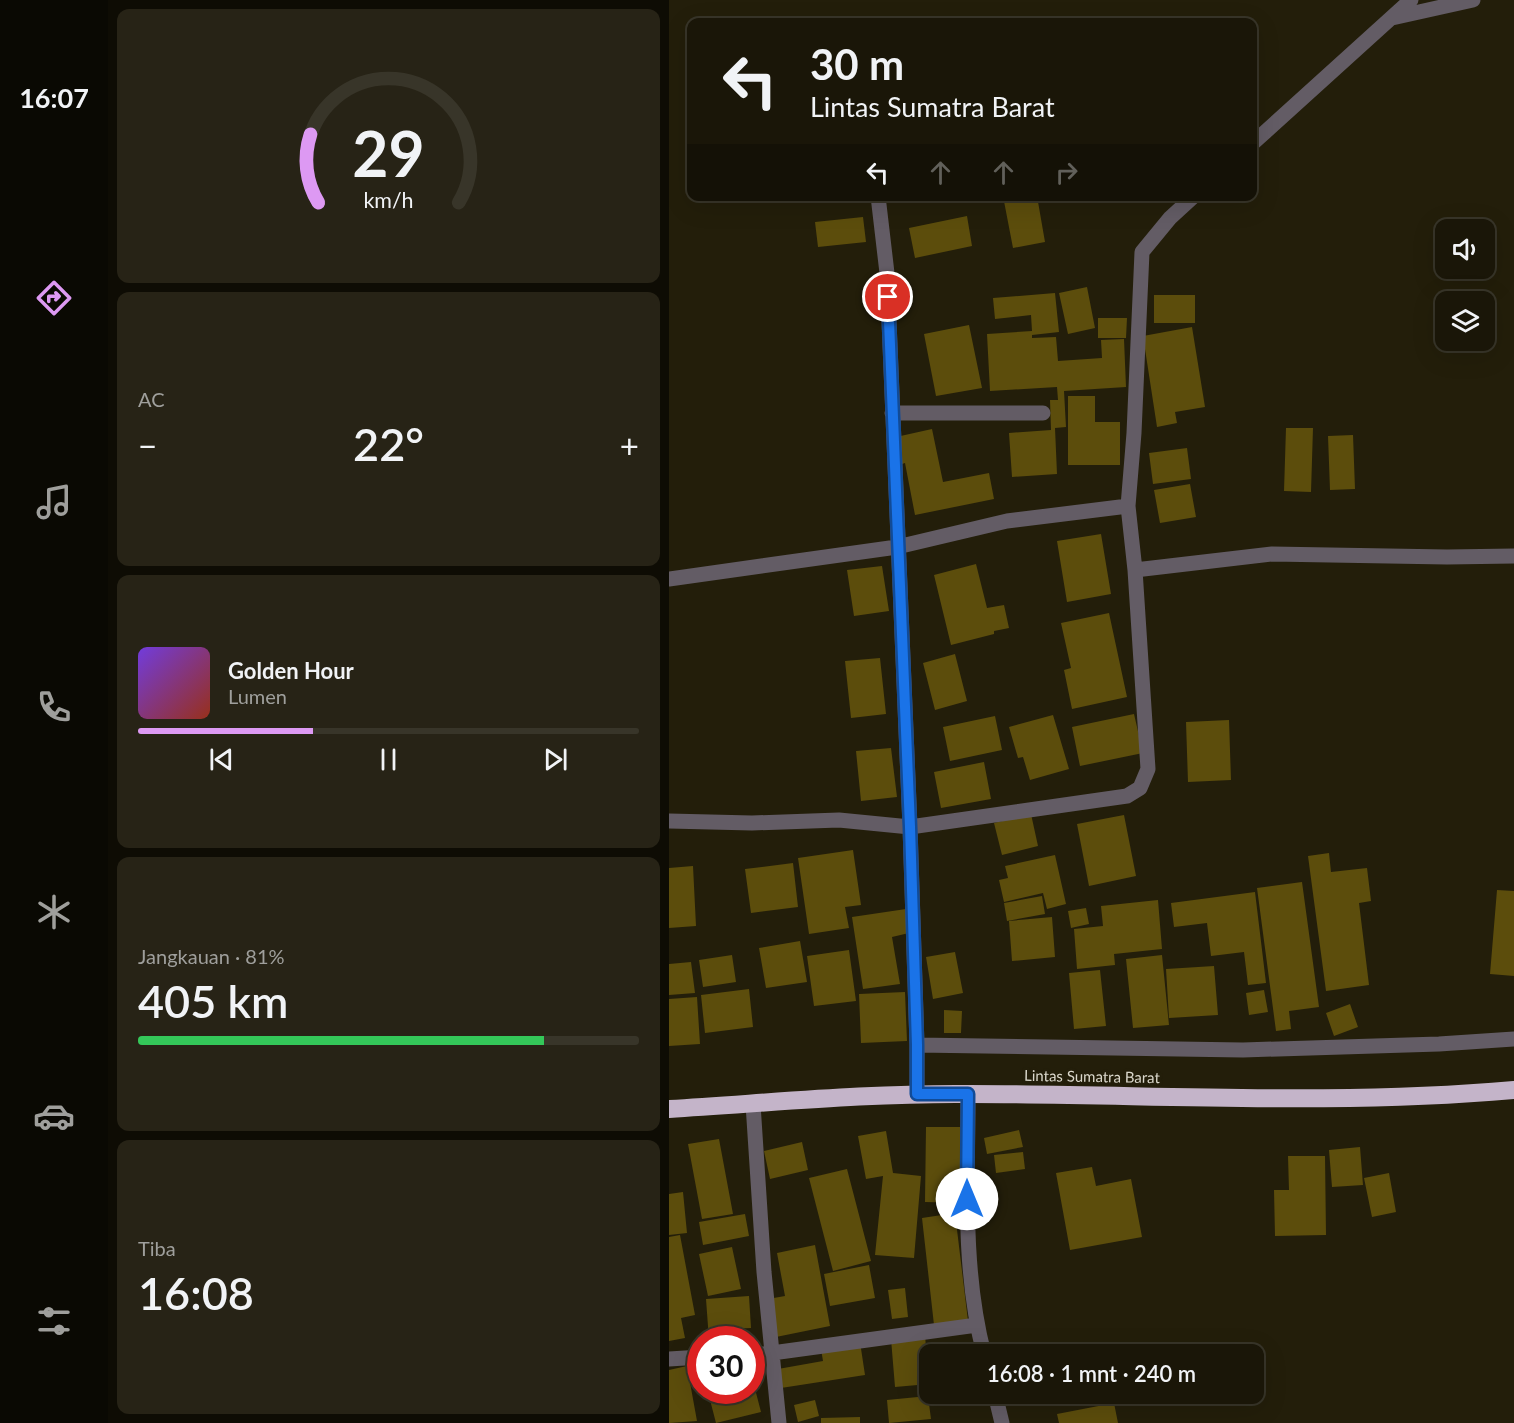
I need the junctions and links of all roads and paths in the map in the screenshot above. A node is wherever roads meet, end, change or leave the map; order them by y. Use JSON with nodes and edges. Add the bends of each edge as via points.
{"nodes":[{"id":1,"x":1411,"y":0,"type":"edge"},
{"id":2,"x":1473,"y":0,"type":"edge"},
{"id":3,"x":1392,"y":18,"type":"junction"},
{"id":4,"x":1257,"y":139,"type":"edge"},
{"id":5,"x":879,"y":201,"type":"edge"},
{"id":6,"x":1189,"y":201,"type":"edge"},
{"id":7,"x":1043,"y":413,"type":"dead end"},
{"id":8,"x":892,"y":414,"type":"junction"},
{"id":9,"x":1128,"y":506,"type":"junction"},
{"id":10,"x":897,"y":547,"type":"junction"},
{"id":11,"x":1514,"y":556,"type":"edge"},
{"id":12,"x":1135,"y":570,"type":"junction"},
{"id":13,"x":669,"y":579,"type":"edge"},
{"id":14,"x":669,"y":821,"type":"edge"},
{"id":15,"x":910,"y":827,"type":"junction"},
{"id":16,"x":1514,"y":1039,"type":"edge"},
{"id":17,"x":917,"y":1045,"type":"junction"},
{"id":18,"x":1514,"y":1090,"type":"edge"},
{"id":19,"x":917,"y":1094,"type":"junction"},
{"id":20,"x":968,"y":1094,"type":"junction"},
{"id":21,"x":753,"y":1104,"type":"junction"},
{"id":22,"x":669,"y":1109,"type":"edge"},
{"id":23,"x":977,"y":1325,"type":"junction"},
{"id":24,"x":982,"y":1344,"type":"edge"},
{"id":25,"x":765,"y":1353,"type":"edge"},
{"id":26,"x":772,"y":1353,"type":"junction"},
{"id":27,"x":687,"y":1358,"type":"edge"},
{"id":28,"x":669,"y":1359,"type":"edge"},
{"id":29,"x":997,"y":1404,"type":"edge"},
{"id":30,"x":780,"y":1423,"type":"edge"},
{"id":31,"x":1002,"y":1423,"type":"edge"}],
"edges":[{"from":1,"to":3,"type":"street"},
{"from":2,"to":3,"type":"street"},
{"from":3,"to":4,"type":"street"},
{"from":5,"to":8,"type":"street","via":[[887,273]]},
{"from":6,"to":9,"type":"street","via":[[1142,252]]},
{"from":7,"to":8,"type":"street"},
{"from":8,"to":10,"type":"street"},
{"from":9,"to":10,"type":"street","via":[[1007,521]]},
{"from":9,"to":12,"type":"street"},
{"from":10,"to":13,"type":"street"},
{"from":10,"to":15,"type":"street"},
{"from":11,"to":12,"type":"street","via":[[1272,554]]},
{"from":12,"to":15,"type":"street","via":[[1148,769],[1140,788],[1127,796]]},
{"from":14,"to":15,"type":"street","via":[[839,820]]},
{"from":15,"to":17,"type":"street"},
{"from":16,"to":17,"type":"street","via":[[1243,1050]]},
{"from":17,"to":19,"type":"street"},
{"from":18,"to":20,"type":"highway","name":"Lintas Sumatra Barat","via":[[1302,1099]]},
{"from":19,"to":20,"type":"highway","name":"Lintas Sumatra Barat"},
{"from":19,"to":21,"type":"highway","name":"Lintas Sumatra Barat"},
{"from":20,"to":23,"type":"street","via":[[967,1242]]},
{"from":21,"to":22,"type":"highway","name":"Lintas Sumatra Barat"},
{"from":21,"to":26,"type":"street"},
{"from":23,"to":24,"type":"street"},
{"from":23,"to":26,"type":"street"},
{"from":25,"to":26,"type":"street"},
{"from":26,"to":30,"type":"street"},
{"from":27,"to":28,"type":"street"},
{"from":29,"to":31,"type":"street"}]}
